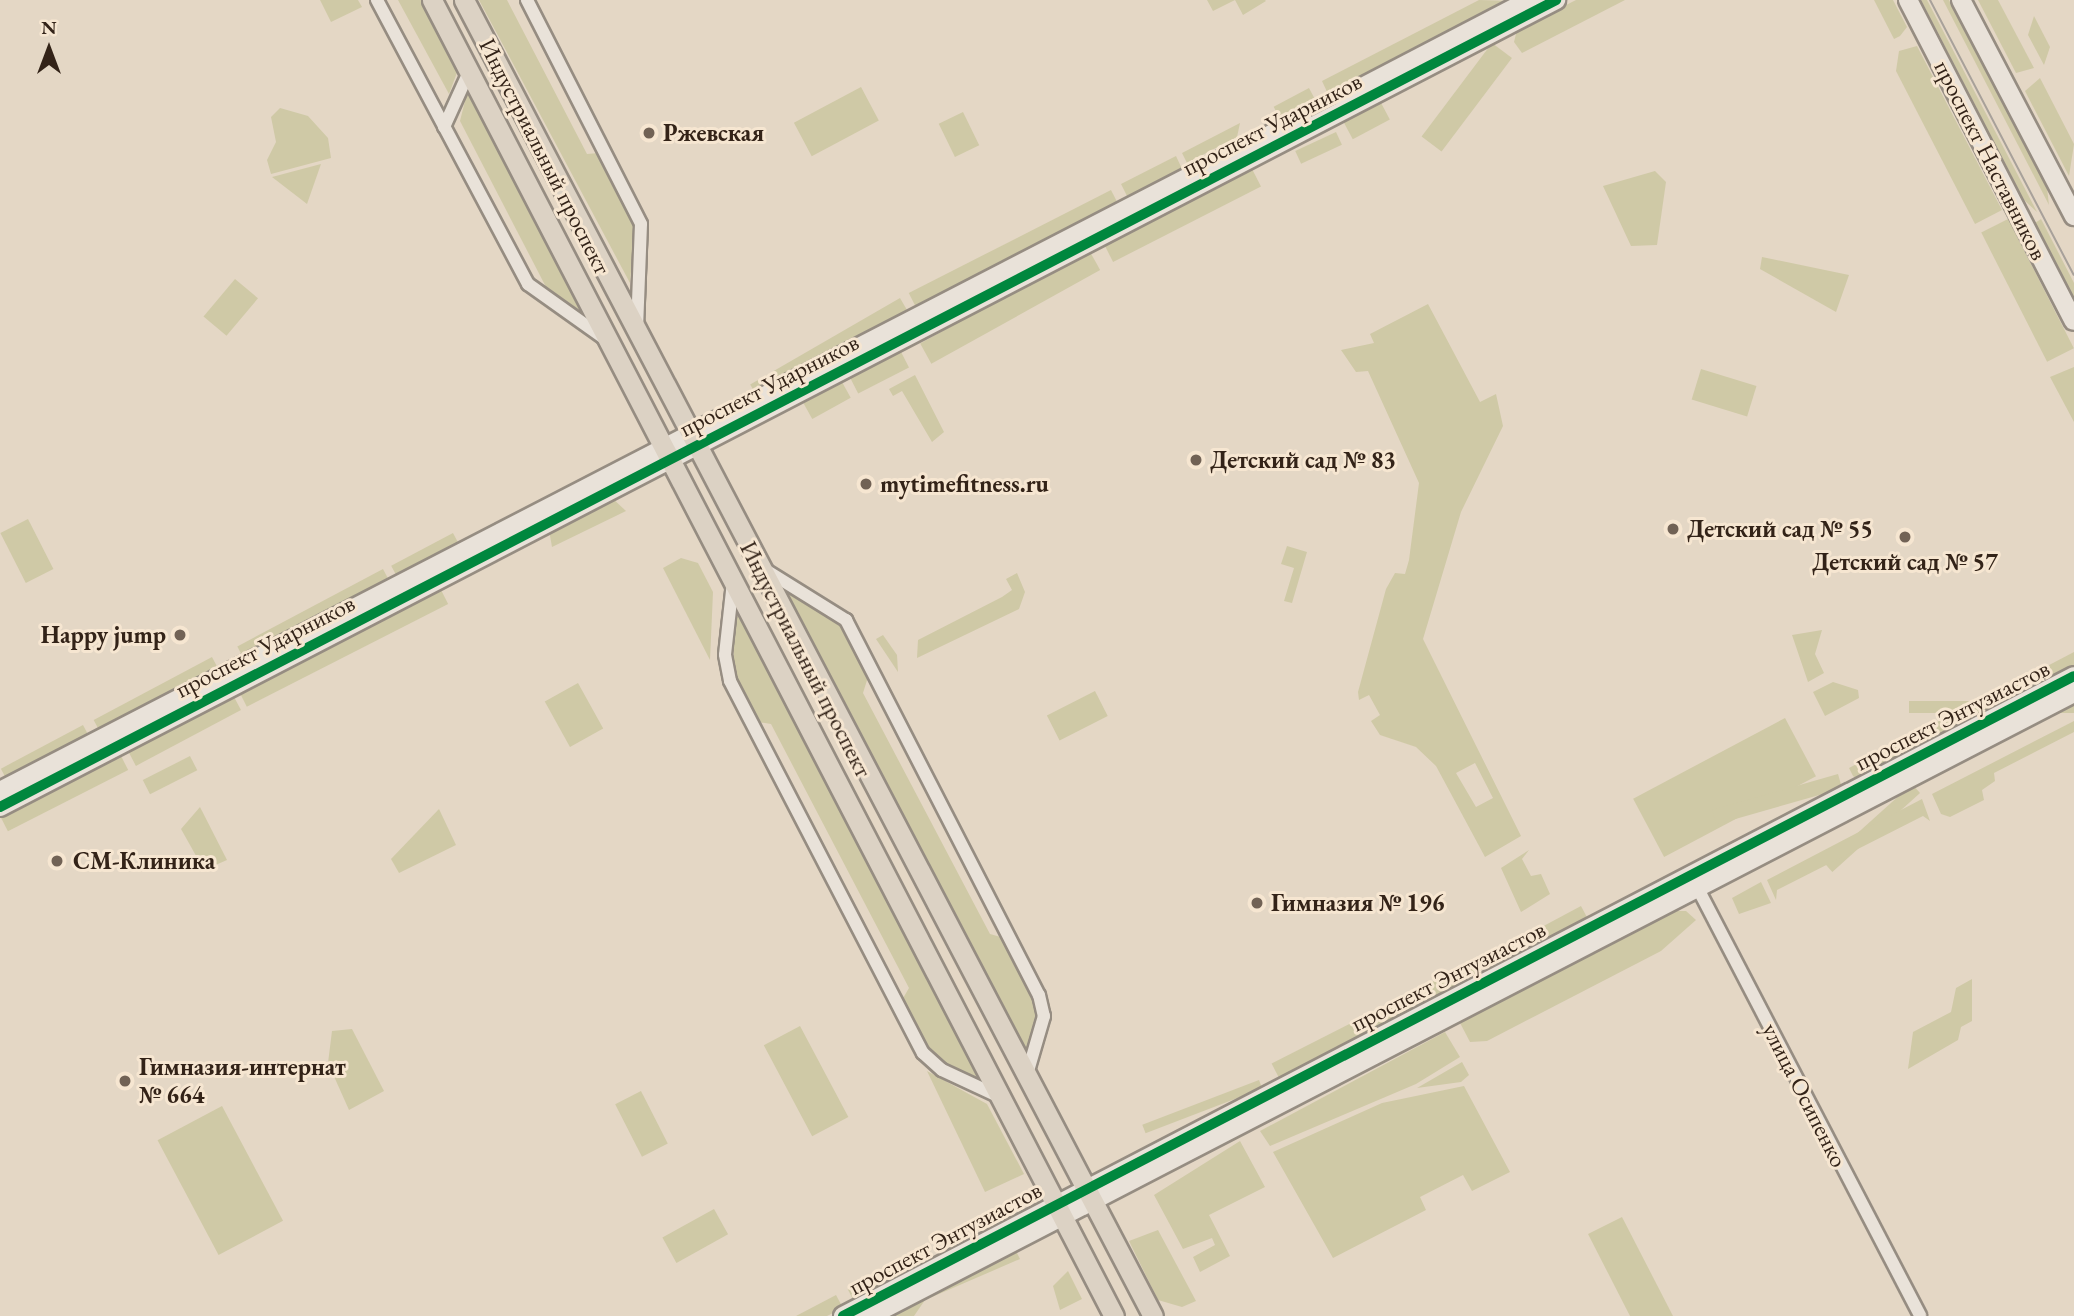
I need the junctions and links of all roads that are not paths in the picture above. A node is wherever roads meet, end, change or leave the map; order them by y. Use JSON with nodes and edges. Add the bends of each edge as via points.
{"nodes":[{"id":1,"x":377,"y":0,"type":"edge"},
{"id":2,"x":432,"y":0,"type":"edge"},
{"id":3,"x":464,"y":0,"type":"edge"},
{"id":4,"x":527,"y":0,"type":"edge"},
{"id":5,"x":1529,"y":0,"type":"edge"},
{"id":6,"x":1556,"y":0,"type":"edge"},
{"id":7,"x":1908,"y":0,"type":"edge"},
{"id":8,"x":1961,"y":0,"type":"edge"},
{"id":9,"x":469,"y":72,"type":"junction"},
{"id":10,"x":444,"y":127,"type":"junction"},
{"id":11,"x":2074,"y":216,"type":"edge"},
{"id":12,"x":2074,"y":321,"type":"edge"},
{"id":13,"x":636,"y":331,"type":"junction"},
{"id":14,"x":611,"y":343,"type":"junction"},
{"id":15,"x":693,"y":440,"type":"junction"},
{"id":16,"x":668,"y":453,"type":"junction"},
{"id":17,"x":758,"y":566,"type":"junction"},
{"id":18,"x":734,"y":579,"type":"junction"},
{"id":19,"x":2074,"y":676,"type":"edge"},
{"id":20,"x":2074,"y":693,"type":"edge"},
{"id":21,"x":0,"y":792,"type":"edge"},
{"id":22,"x":0,"y":807,"type":"edge"},
{"id":23,"x":1694,"y":881,"type":"junction"},
{"id":24,"x":1025,"y":1081,"type":"junction"},
{"id":25,"x":1005,"y":1099,"type":"junction"},
{"id":26,"x":1090,"y":1194,"type":"junction"},
{"id":27,"x":1059,"y":1210,"type":"junction"},
{"id":28,"x":843,"y":1316,"type":"edge"},
{"id":29,"x":870,"y":1316,"type":"edge"},
{"id":30,"x":1114,"y":1316,"type":"edge"},
{"id":31,"x":1153,"y":1316,"type":"edge"},
{"id":32,"x":1920,"y":1316,"type":"edge"}],
"edges":[{"from":1,"to":10,"type":"street"},
{"from":2,"to":9,"type":"main road","name":"Индустриальный проспект"},
{"from":3,"to":13,"type":"main road","name":"Индустриальный проспект"},
{"from":4,"to":13,"type":"street","via":[[641,225]]},
{"from":5,"to":15,"type":"street","name":"проспект Ударников"},
{"from":6,"to":15,"type":"street","name":"проспект Ударников"},
{"from":7,"to":12,"type":"street","name":"проспект Наставников"},
{"from":8,"to":11,"type":"street","name":"проспект Наставников"},
{"from":9,"to":10,"type":"street"},
{"from":9,"to":14,"type":"main road","name":"Индустриальный проспект"},
{"from":10,"to":14,"type":"street","via":[[528,284]]},
{"from":13,"to":15,"type":"main road","name":"Индустриальный проспект"},
{"from":14,"to":16,"type":"main road","name":"Индустриальный проспект"},
{"from":15,"to":16,"type":"street","name":"проспект Ударников"},
{"from":15,"to":17,"type":"main road","name":"Индустриальный проспект"},
{"from":16,"to":18,"type":"main road","name":"Индустриальный проспект"},
{"from":16,"to":21,"type":"street","name":"проспект Ударников"},
{"from":16,"to":22,"type":"street","name":"проспект Ударников"},
{"from":17,"to":24,"type":"main road","name":"Индустриальный проспект"},
{"from":17,"to":24,"type":"street","via":[[846,620],[1039,995],[1044,1016]]},
{"from":18,"to":25,"type":"main road","name":"Индустриальный проспект"},
{"from":18,"to":25,"type":"street","via":[[725,655],[730,681],[923,1053],[942,1070]]},
{"from":19,"to":23,"type":"street","name":"проспект Энтузиастов"},
{"from":20,"to":23,"type":"street","name":"проспект Энтузиастов"},
{"from":23,"to":26,"type":"street","name":"проспект Энтузиастов"},
{"from":23,"to":32,"type":"street","name":"улица Осипенко"},
{"from":24,"to":26,"type":"main road","name":"Индустриальный проспект"},
{"from":25,"to":27,"type":"main road","name":"Индустриальный проспект"},
{"from":26,"to":27,"type":"street","name":"проспект Энтузиастов"},
{"from":26,"to":31,"type":"main road","name":"Индустриальный проспект"},
{"from":27,"to":28,"type":"street","name":"проспект Энтузиастов"},
{"from":27,"to":29,"type":"street","name":"проспект Энтузиастов"},
{"from":27,"to":30,"type":"main road","name":"Индустриальный проспект"}]}
